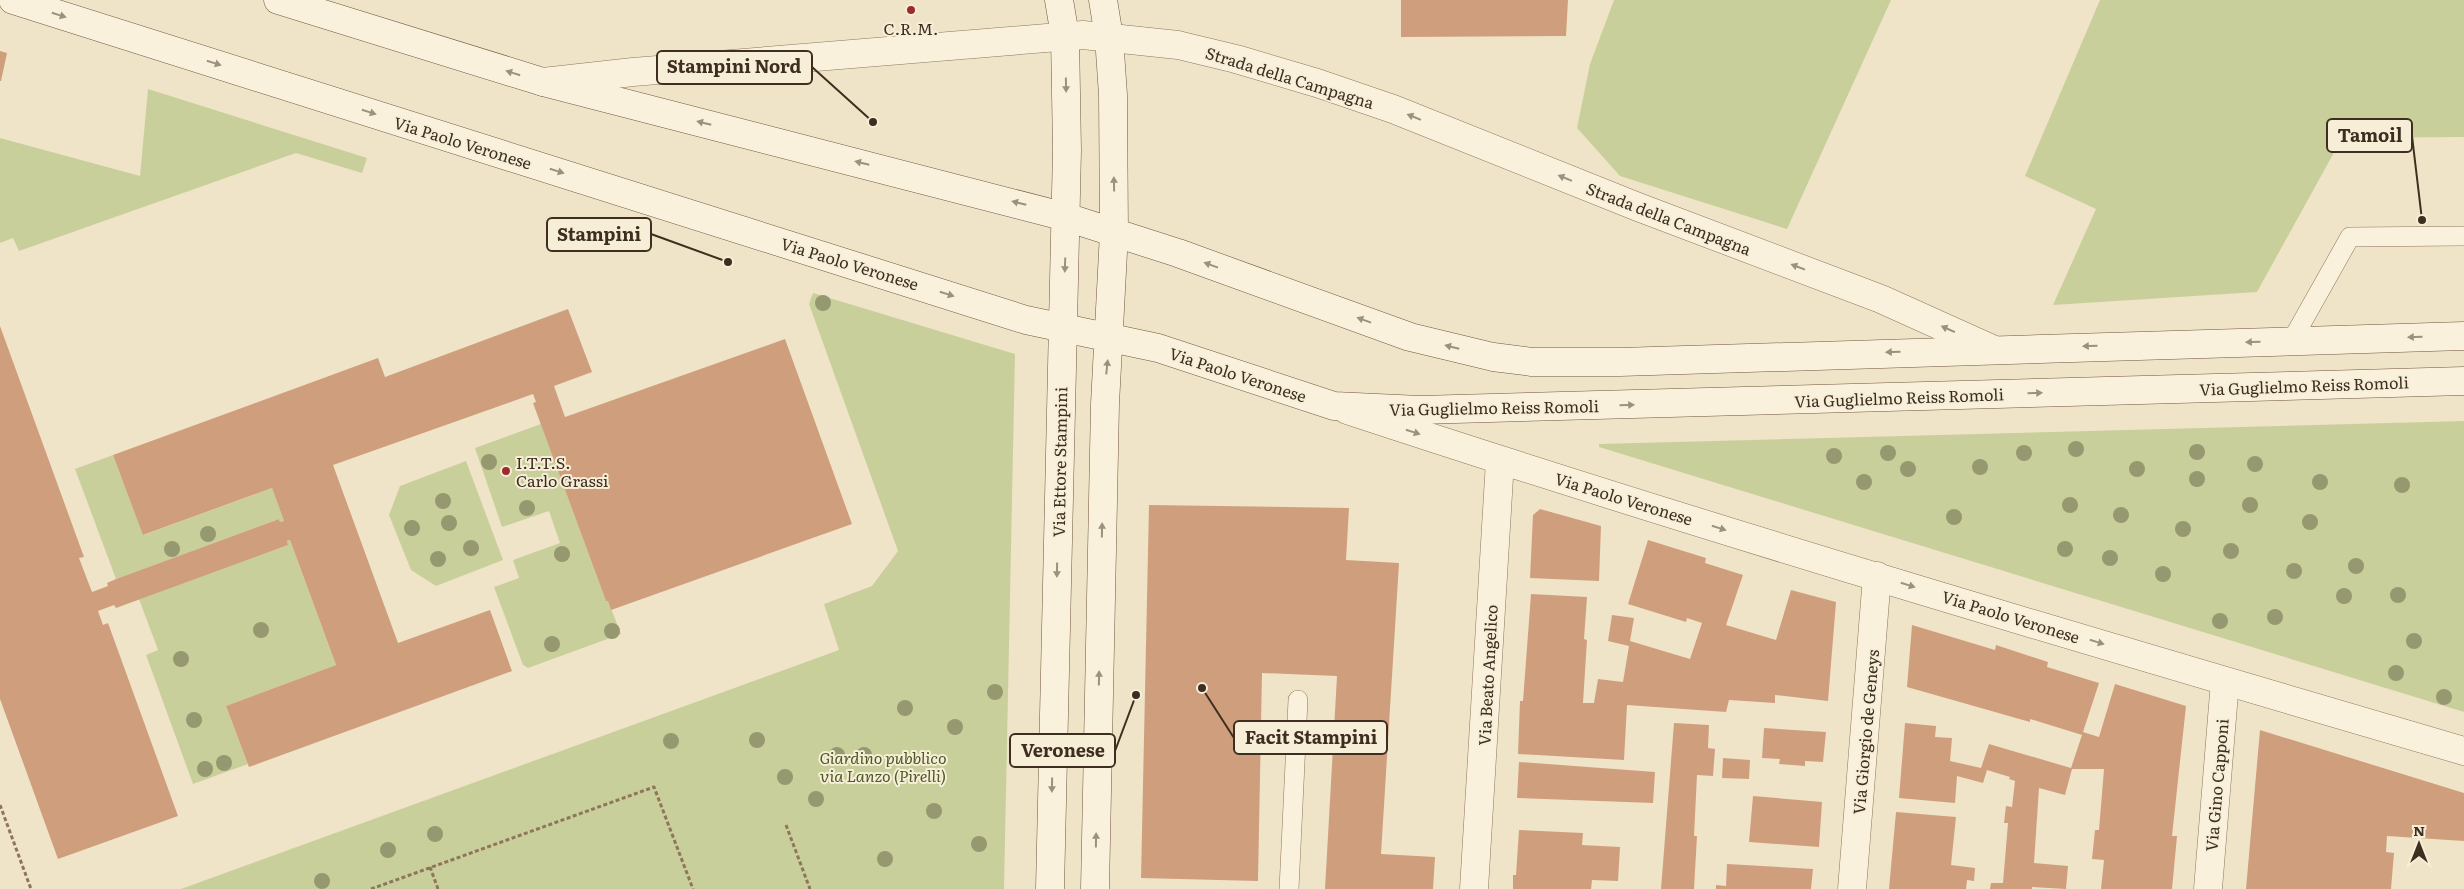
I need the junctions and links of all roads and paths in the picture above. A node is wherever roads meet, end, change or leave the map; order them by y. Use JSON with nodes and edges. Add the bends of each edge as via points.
{"nodes":[{"id":1,"x":12,"y":0,"type":"edge"},
{"id":2,"x":1059,"y":0,"type":"edge"},
{"id":3,"x":1103,"y":0,"type":"edge"},
{"id":4,"x":285,"y":1,"type":"edge"},
{"id":5,"x":1065,"y":36,"type":"junction"},
{"id":6,"x":1109,"y":37,"type":"junction"},
{"id":7,"x":543,"y":82,"type":"junction"},
{"id":8,"x":1066,"y":217,"type":"junction"},
{"id":9,"x":1114,"y":233,"type":"junction"},
{"id":10,"x":2464,"y":236,"type":"edge"},
{"id":11,"x":1063,"y":329,"type":"junction"},
{"id":12,"x":2464,"y":336,"type":"edge"},
{"id":13,"x":1110,"y":337,"type":"junction"},
{"id":14,"x":2292,"y":340,"type":"junction"},
{"id":15,"x":1992,"y":349,"type":"junction"},
{"id":16,"x":2464,"y":381,"type":"edge"},
{"id":17,"x":1334,"y":406,"type":"junction"},
{"id":18,"x":1500,"y":460,"type":"junction"},
{"id":19,"x":1877,"y":576,"type":"junction"},
{"id":20,"x":2225,"y":681,"type":"junction"},
{"id":21,"x":1298,"y":700,"type":"dead end"},
{"id":22,"x":2464,"y":751,"type":"edge"},
{"id":23,"x":0,"y":805,"type":"edge"},
{"id":24,"x":786,"y":825,"type":"dead end"},
{"id":25,"x":430,"y":867,"type":"junction"},
{"id":26,"x":31,"y":889,"type":"edge"},
{"id":27,"x":371,"y":889,"type":"edge"},
{"id":28,"x":438,"y":889,"type":"edge"},
{"id":29,"x":693,"y":889,"type":"edge"},
{"id":30,"x":810,"y":889,"type":"edge"},
{"id":31,"x":1050,"y":889,"type":"edge"},
{"id":32,"x":1095,"y":889,"type":"edge"},
{"id":33,"x":1289,"y":889,"type":"edge"},
{"id":34,"x":1474,"y":889,"type":"edge"},
{"id":35,"x":1852,"y":889,"type":"edge"},
{"id":36,"x":2208,"y":889,"type":"edge"}],
"edges":[{"from":1,"to":11,"type":"main road","name":"Via Paolo Veronese","one_way":true},
{"from":2,"to":5,"type":"main road","name":"Via Ettore Stampini"},
{"from":3,"to":6,"type":"main road"},
{"from":7,"to":4,"type":"main road","one_way":true},
{"from":5,"to":6,"type":"main road","name":"Strada della Campagna"},
{"from":5,"to":7,"type":"main road","name":"Strada della Campagna"},
{"from":5,"to":8,"type":"main road","name":"Via Ettore Stampini","one_way":true},
{"from":9,"to":6,"type":"main road","one_way":true,"via":[[1113,95]]},
{"from":15,"to":6,"type":"main road","name":"Strada della Campagna","one_way":true,"via":[[1881,299],[1317,82],[1178,45]]},
{"from":8,"to":7,"type":"main road","one_way":true},
{"from":8,"to":9,"type":"main road"},
{"from":8,"to":11,"type":"main road","name":"Via Ettore Stampini","one_way":true},
{"from":9,"to":13,"type":"main road"},
{"from":15,"to":9,"type":"main road","one_way":true,"via":[[1620,362],[1532,362],[1493,357],[1410,337]]},
{"from":10,"to":14,"type":"lane","via":[[2350,236]]},
{"from":11,"to":13,"type":"main road","name":"Via Paolo Veronese"},
{"from":11,"to":31,"type":"main road","name":"Via Ettore Stampini","one_way":true},
{"from":12,"to":14,"type":"main road","one_way":true},
{"from":13,"to":17,"type":"main road","name":"Via Paolo Veronese","via":[[1158,348]]},
{"from":32,"to":13,"type":"main road","one_way":true,"via":[[1105,404]]},
{"from":14,"to":15,"type":"main road","one_way":true},
{"from":17,"to":16,"type":"main road","name":"Via Guglielmo Reiss Romoli","one_way":true,"via":[[1420,410]]},
{"from":17,"to":18,"type":"main road","name":"Via Paolo Veronese","one_way":true},
{"from":18,"to":19,"type":"main road","name":"Via Paolo Veronese","one_way":true},
{"from":18,"to":34,"type":"main road","name":"Via Beato Angelico"},
{"from":19,"to":20,"type":"main road","name":"Via Paolo Veronese","one_way":true},
{"from":19,"to":35,"type":"main road","name":"Via Giorgio de Geneys"},
{"from":20,"to":22,"type":"main road","name":"Via Paolo Veronese"},
{"from":20,"to":36,"type":"main road","name":"Via Gino Capponi"},
{"from":21,"to":33,"type":"lane"},
{"from":23,"to":26,"type":"path"},
{"from":24,"to":30,"type":"path"},
{"from":25,"to":27,"type":"path"},
{"from":25,"to":28,"type":"path"},
{"from":25,"to":29,"type":"path","via":[[654,787]]}]}
